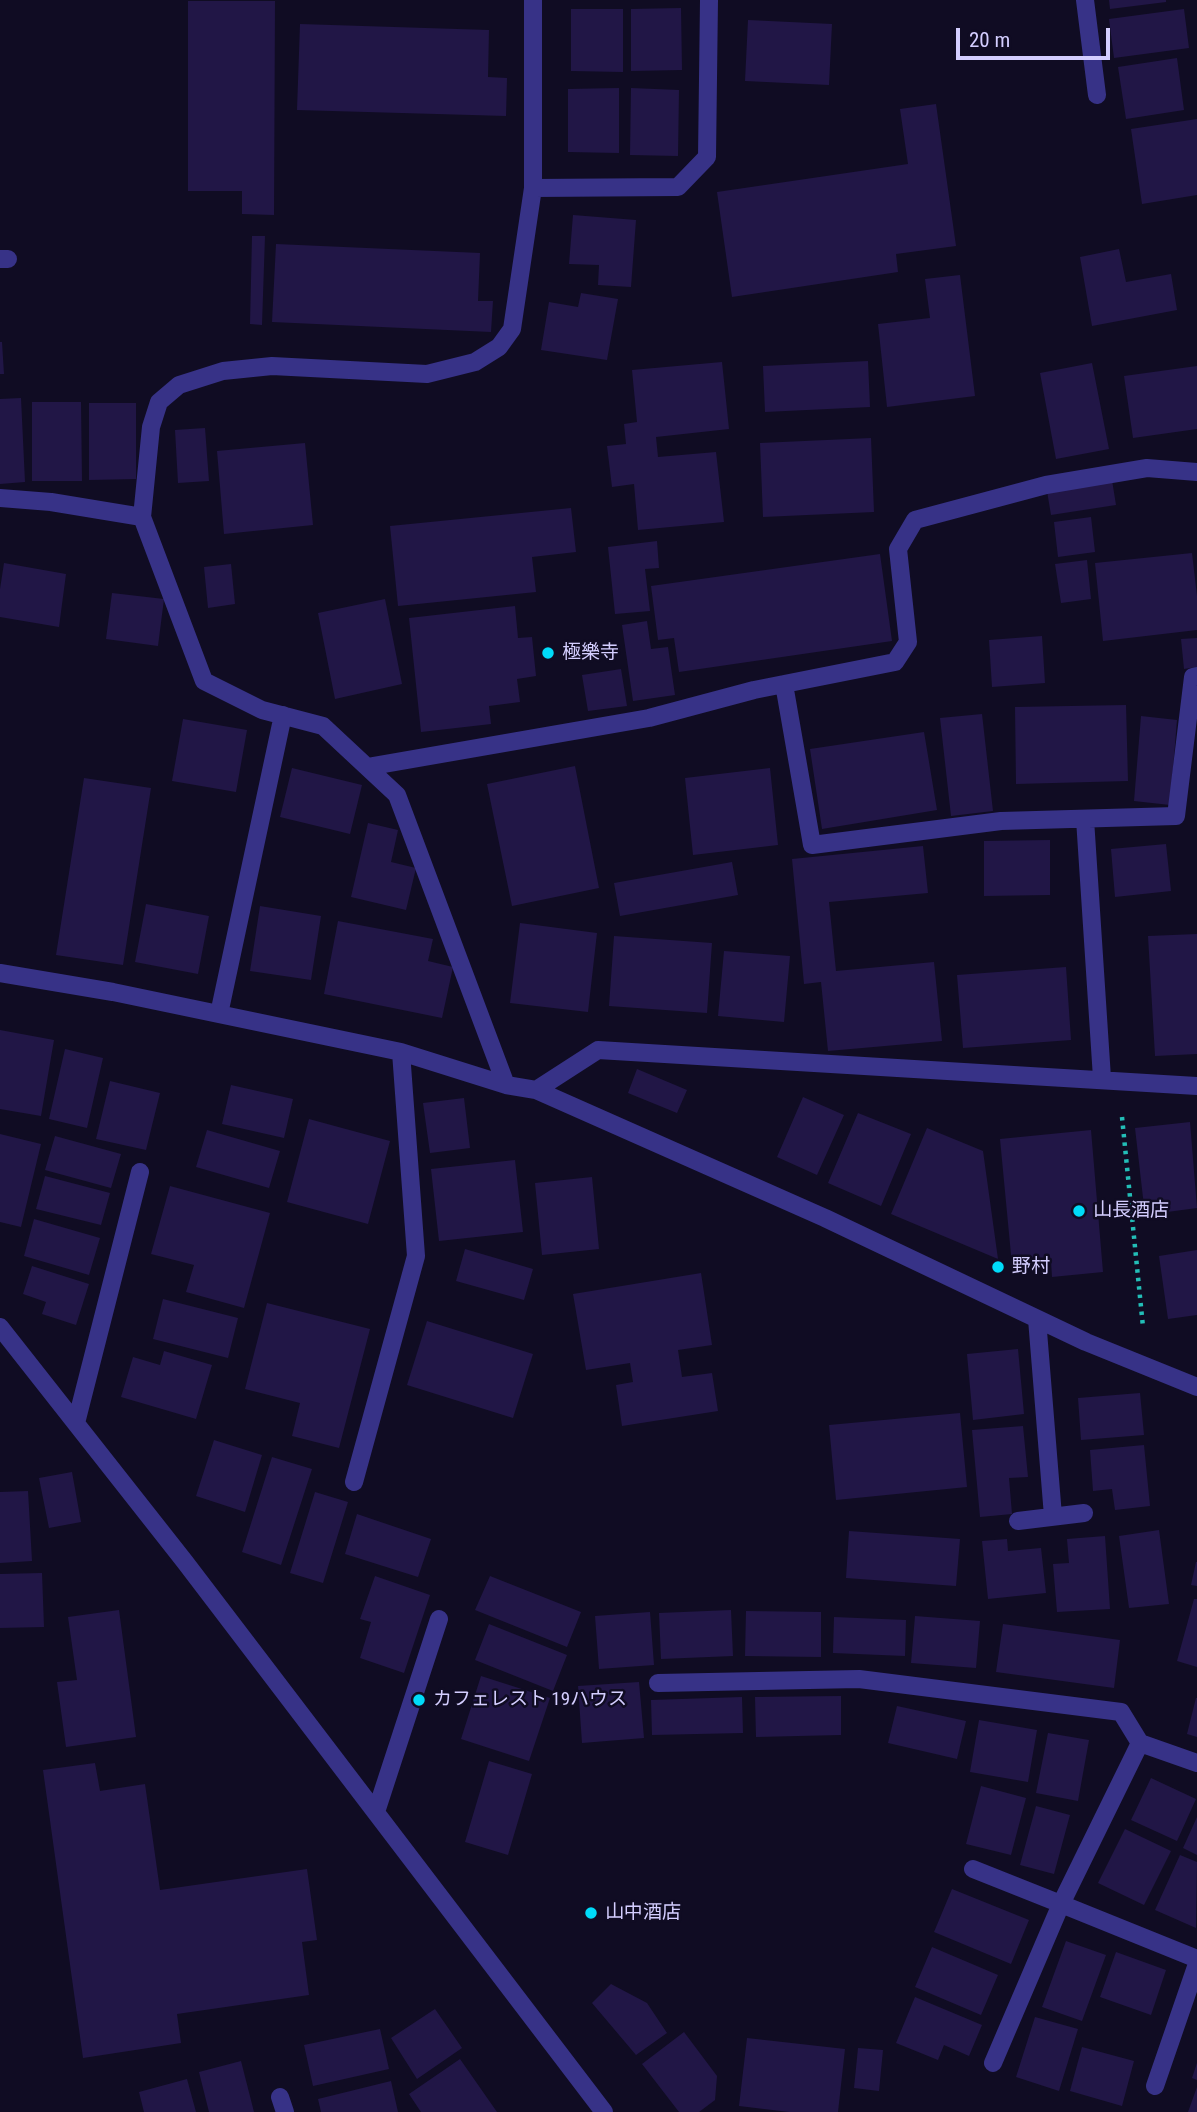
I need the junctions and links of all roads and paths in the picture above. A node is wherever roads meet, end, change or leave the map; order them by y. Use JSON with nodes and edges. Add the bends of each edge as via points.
{"nodes":[{"id":1,"x":533,"y":0,"type":"edge"},
{"id":2,"x":709,"y":0,"type":"edge"},
{"id":3,"x":1085,"y":0,"type":"edge"},
{"id":4,"x":1097,"y":95,"type":"dead end"},
{"id":5,"x":533,"y":188,"type":"junction"},
{"id":6,"x":1197,"y":472,"type":"edge"},
{"id":7,"x":0,"y":498,"type":"edge"},
{"id":8,"x":142,"y":517,"type":"junction"},
{"id":9,"x":1197,"y":676,"type":"edge"},
{"id":10,"x":784,"y":684,"type":"junction"},
{"id":11,"x":283,"y":715,"type":"junction"},
{"id":12,"x":367,"y":767,"type":"junction"},
{"id":13,"x":1085,"y":819,"type":"junction"},
{"id":14,"x":0,"y":973,"type":"edge"},
{"id":15,"x":219,"y":1014,"type":"junction"},
{"id":16,"x":401,"y":1052,"type":"junction"},
{"id":17,"x":1110,"y":1079,"type":"junction"},
{"id":18,"x":506,"y":1085,"type":"junction"},
{"id":19,"x":1197,"y":1086,"type":"edge"},
{"id":20,"x":536,"y":1090,"type":"junction"},
{"id":21,"x":140,"y":1172,"type":"dead end"},
{"id":22,"x":1037,"y":1319,"type":"junction"},
{"id":23,"x":0,"y":1326,"type":"edge"},
{"id":24,"x":1147,"y":1367,"type":"junction"},
{"id":25,"x":1197,"y":1387,"type":"edge"},
{"id":26,"x":76,"y":1423,"type":"junction"},
{"id":27,"x":354,"y":1482,"type":"dead end"},
{"id":28,"x":1084,"y":1513,"type":"dead end"},
{"id":29,"x":1053,"y":1517,"type":"junction"},
{"id":30,"x":1018,"y":1521,"type":"dead end"},
{"id":31,"x":439,"y":1619,"type":"dead end"},
{"id":32,"x":658,"y":1684,"type":"dead end"},
{"id":33,"x":1140,"y":1743,"type":"junction"},
{"id":34,"x":1197,"y":1763,"type":"edge"},
{"id":35,"x":376,"y":1812,"type":"junction"},
{"id":36,"x":973,"y":1869,"type":"dead end"},
{"id":37,"x":1061,"y":1904,"type":"junction"},
{"id":38,"x":1197,"y":1961,"type":"edge"},
{"id":39,"x":993,"y":2063,"type":"dead end"},
{"id":40,"x":1155,"y":2086,"type":"dead end"},
{"id":41,"x":604,"y":2112,"type":"edge"}],
"edges":[{"from":1,"to":5,"type":"street"},
{"from":2,"to":5,"type":"street","via":[[706,158],[678,187]]},
{"from":3,"to":4,"type":"street"},
{"from":5,"to":8,"type":"street","via":[[512,329],[499,347],[474,362],[427,374],[272,366],[223,371],[179,385],[159,402],[151,427]]},
{"from":6,"to":10,"type":"street","via":[[1147,468],[1046,485],[915,520],[898,549],[908,642],[894,662]]},
{"from":7,"to":8,"type":"street"},
{"from":8,"to":11,"type":"street","via":[[204,681],[262,710]]},
{"from":9,"to":13,"type":"street","via":[[1193,677],[1176,816]]},
{"from":10,"to":12,"type":"street","via":[[649,718]]},
{"from":10,"to":13,"type":"street","via":[[812,845],[1001,821]]},
{"from":11,"to":12,"type":"street","via":[[323,726]]},
{"from":11,"to":15,"type":"street"},
{"from":12,"to":18,"type":"street","via":[[397,795]]},
{"from":13,"to":17,"type":"street"},
{"from":14,"to":15,"type":"street"},
{"from":15,"to":16,"type":"street"},
{"from":16,"to":18,"type":"street"},
{"from":16,"to":27,"type":"street","via":[[416,1256]]},
{"from":17,"to":19,"type":"street"},
{"from":17,"to":20,"type":"street","via":[[598,1050]]},
{"from":17,"to":24,"type":"path"},
{"from":18,"to":20,"type":"street"},
{"from":20,"to":22,"type":"street","via":[[825,1218]]},
{"from":21,"to":26,"type":"street"},
{"from":22,"to":24,"type":"street"},
{"from":22,"to":29,"type":"street"},
{"from":23,"to":26,"type":"street"},
{"from":24,"to":25,"type":"street"},
{"from":26,"to":35,"type":"street"},
{"from":28,"to":29,"type":"street"},
{"from":29,"to":30,"type":"street"},
{"from":31,"to":35,"type":"street"},
{"from":32,"to":33,"type":"street","via":[[859,1679],[1121,1712]]},
{"from":33,"to":34,"type":"street"},
{"from":33,"to":37,"type":"street"},
{"from":35,"to":41,"type":"street"},
{"from":36,"to":37,"type":"street"},
{"from":37,"to":38,"type":"street"},
{"from":37,"to":39,"type":"street"},
{"from":38,"to":40,"type":"street"}]}
